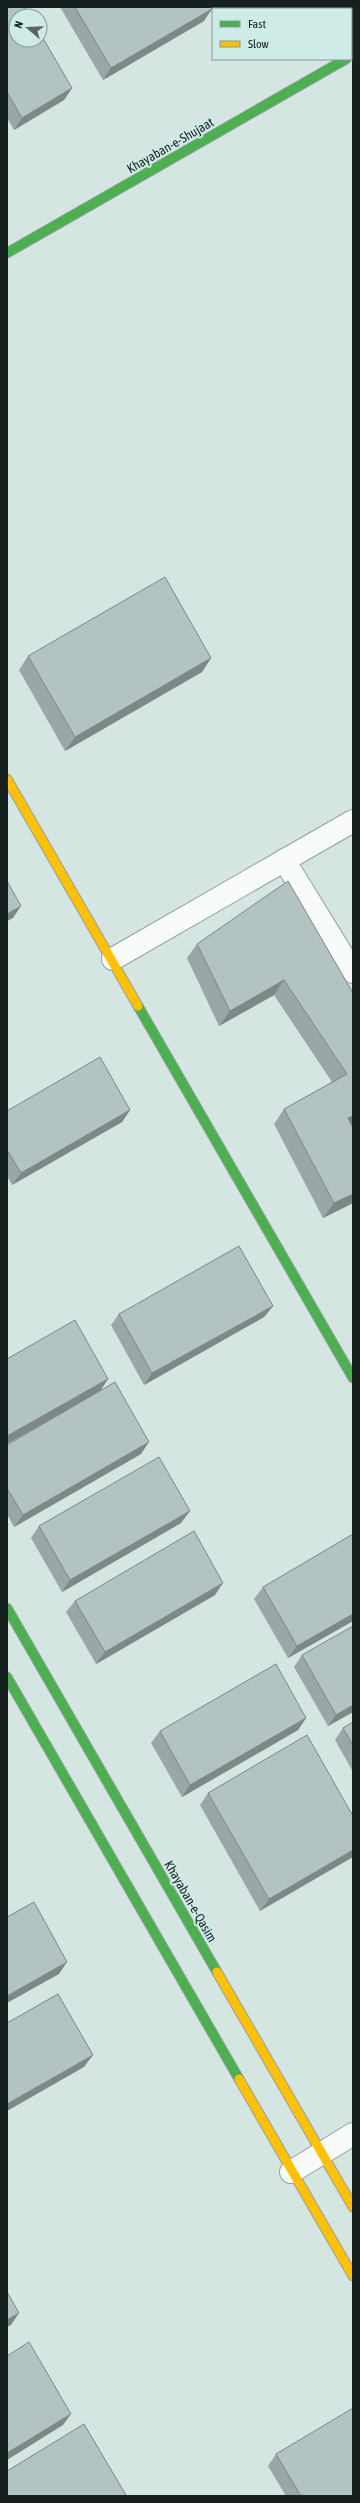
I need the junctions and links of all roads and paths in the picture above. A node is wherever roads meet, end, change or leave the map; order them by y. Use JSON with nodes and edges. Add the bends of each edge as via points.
{"nodes":[{"id":1,"x":344,"y":60,"type":"edge"},
{"id":2,"x":7,"y":253,"type":"edge"},
{"id":3,"x":7,"y":779,"type":"edge"},
{"id":4,"x":353,"y":821,"type":"edge"},
{"id":5,"x":284,"y":860,"type":"junction"},
{"id":6,"x":113,"y":959,"type":"junction"},
{"id":7,"x":353,"y":972,"type":"edge"},
{"id":8,"x":353,"y":1378,"type":"edge"},
{"id":9,"x":7,"y":1608,"type":"edge"},
{"id":10,"x":7,"y":1677,"type":"edge"},
{"id":11,"x":353,"y":2134,"type":"edge"},
{"id":12,"x":321,"y":2154,"type":"junction"},
{"id":13,"x":291,"y":2172,"type":"junction"},
{"id":14,"x":353,"y":2207,"type":"edge"},
{"id":15,"x":353,"y":2276,"type":"edge"}],
"edges":[{"from":1,"to":2,"type":"street","name":"Khayaban-e-Shujaat"},
{"from":3,"to":6,"type":"street"},
{"from":4,"to":5,"type":"street"},
{"from":5,"to":6,"type":"street"},
{"from":5,"to":7,"type":"street"},
{"from":6,"to":8,"type":"street"},
{"from":9,"to":12,"type":"street","name":"Khayaban-e-Qasim"},
{"from":10,"to":13,"type":"street"},
{"from":11,"to":12,"type":"street"},
{"from":12,"to":13,"type":"street"},
{"from":12,"to":14,"type":"street","name":"Khayaban-e-Qasim"},
{"from":13,"to":15,"type":"street"}]}
